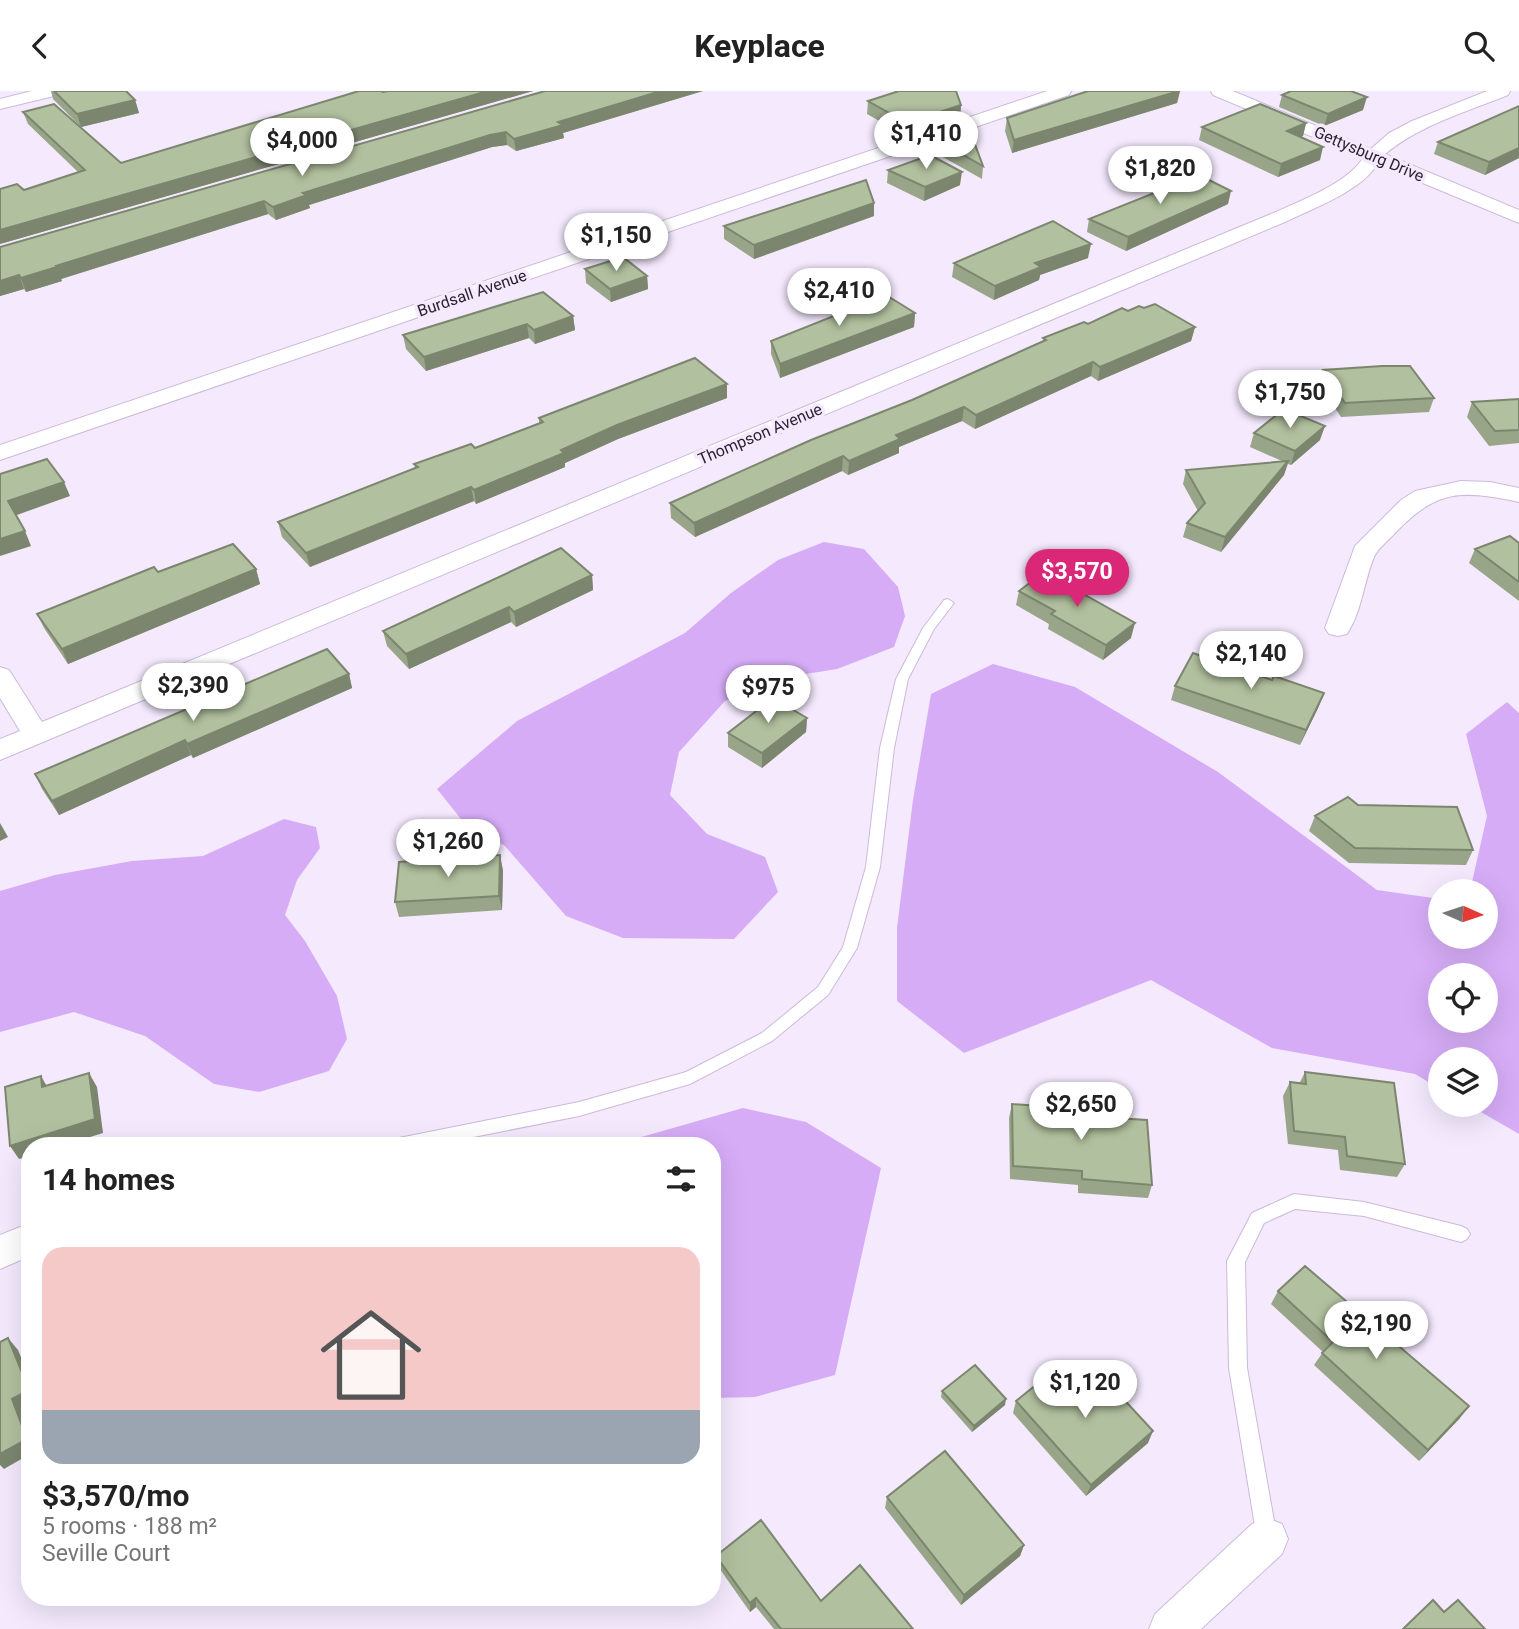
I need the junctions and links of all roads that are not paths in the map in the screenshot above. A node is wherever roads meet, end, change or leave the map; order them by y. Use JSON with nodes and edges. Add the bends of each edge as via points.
{"nodes":[{"id":1,"x":52,"y":91,"type":"edge"},
{"id":2,"x":1063,"y":91,"type":"edge"},
{"id":3,"x":1219,"y":91,"type":"edge"},
{"id":4,"x":1502,"y":91,"type":"edge"},
{"id":5,"x":0,"y":104,"type":"edge"},
{"id":6,"x":1374,"y":156,"type":"junction"},
{"id":7,"x":1519,"y":217,"type":"edge"},
{"id":8,"x":0,"y":453,"type":"edge"},
{"id":9,"x":1519,"y":495,"type":"edge"},
{"id":10,"x":948,"y":603,"type":"dead end"},
{"id":11,"x":1338,"y":628,"type":"dead end"},
{"id":12,"x":0,"y":676,"type":"edge"},
{"id":13,"x":36,"y":735,"type":"junction"},
{"id":14,"x":0,"y":750,"type":"edge"},
{"id":15,"x":439,"y":1137,"type":"edge"},
{"id":16,"x":1461,"y":1234,"type":"dead end"},
{"id":17,"x":21,"y":1243,"type":"edge"},
{"id":18,"x":0,"y":1252,"type":"edge"},
{"id":19,"x":1267,"y":1539,"type":"joint"},
{"id":20,"x":1170,"y":1629,"type":"edge"}],
"edges":[{"from":1,"to":5,"type":"street"},
{"from":2,"to":8,"type":"street","name":"Burdsall Avenue"},
{"from":3,"to":6,"type":"street","name":"Gettysburg Drive"},
{"from":4,"to":6,"type":"street","name":"Thompson Avenue","via":[[1418,125]]},
{"from":6,"to":7,"type":"street","name":"Gettysburg Drive"},
{"from":6,"to":13,"type":"street","name":"Thompson Avenue","via":[[1365,170],[1325,196],[1278,218]]},
{"from":9,"to":11,"type":"street","via":[[1461,488],[1423,496],[1409,505],[1364,551]]},
{"from":10,"to":15,"type":"lane","via":[[902,679],[887,748],[873,867],[850,948],[823,991],[767,1037],[690,1077],[579,1109]]},
{"from":12,"to":13,"type":"street"},
{"from":13,"to":14,"type":"street","name":"Thompson Avenue"},
{"from":16,"to":19,"type":"lane","via":[[1364,1209],[1294,1201],[1258,1218],[1236,1261],[1238,1368]]},
{"from":17,"to":18,"type":"street"},
{"from":19,"to":20,"type":"street"}]}
